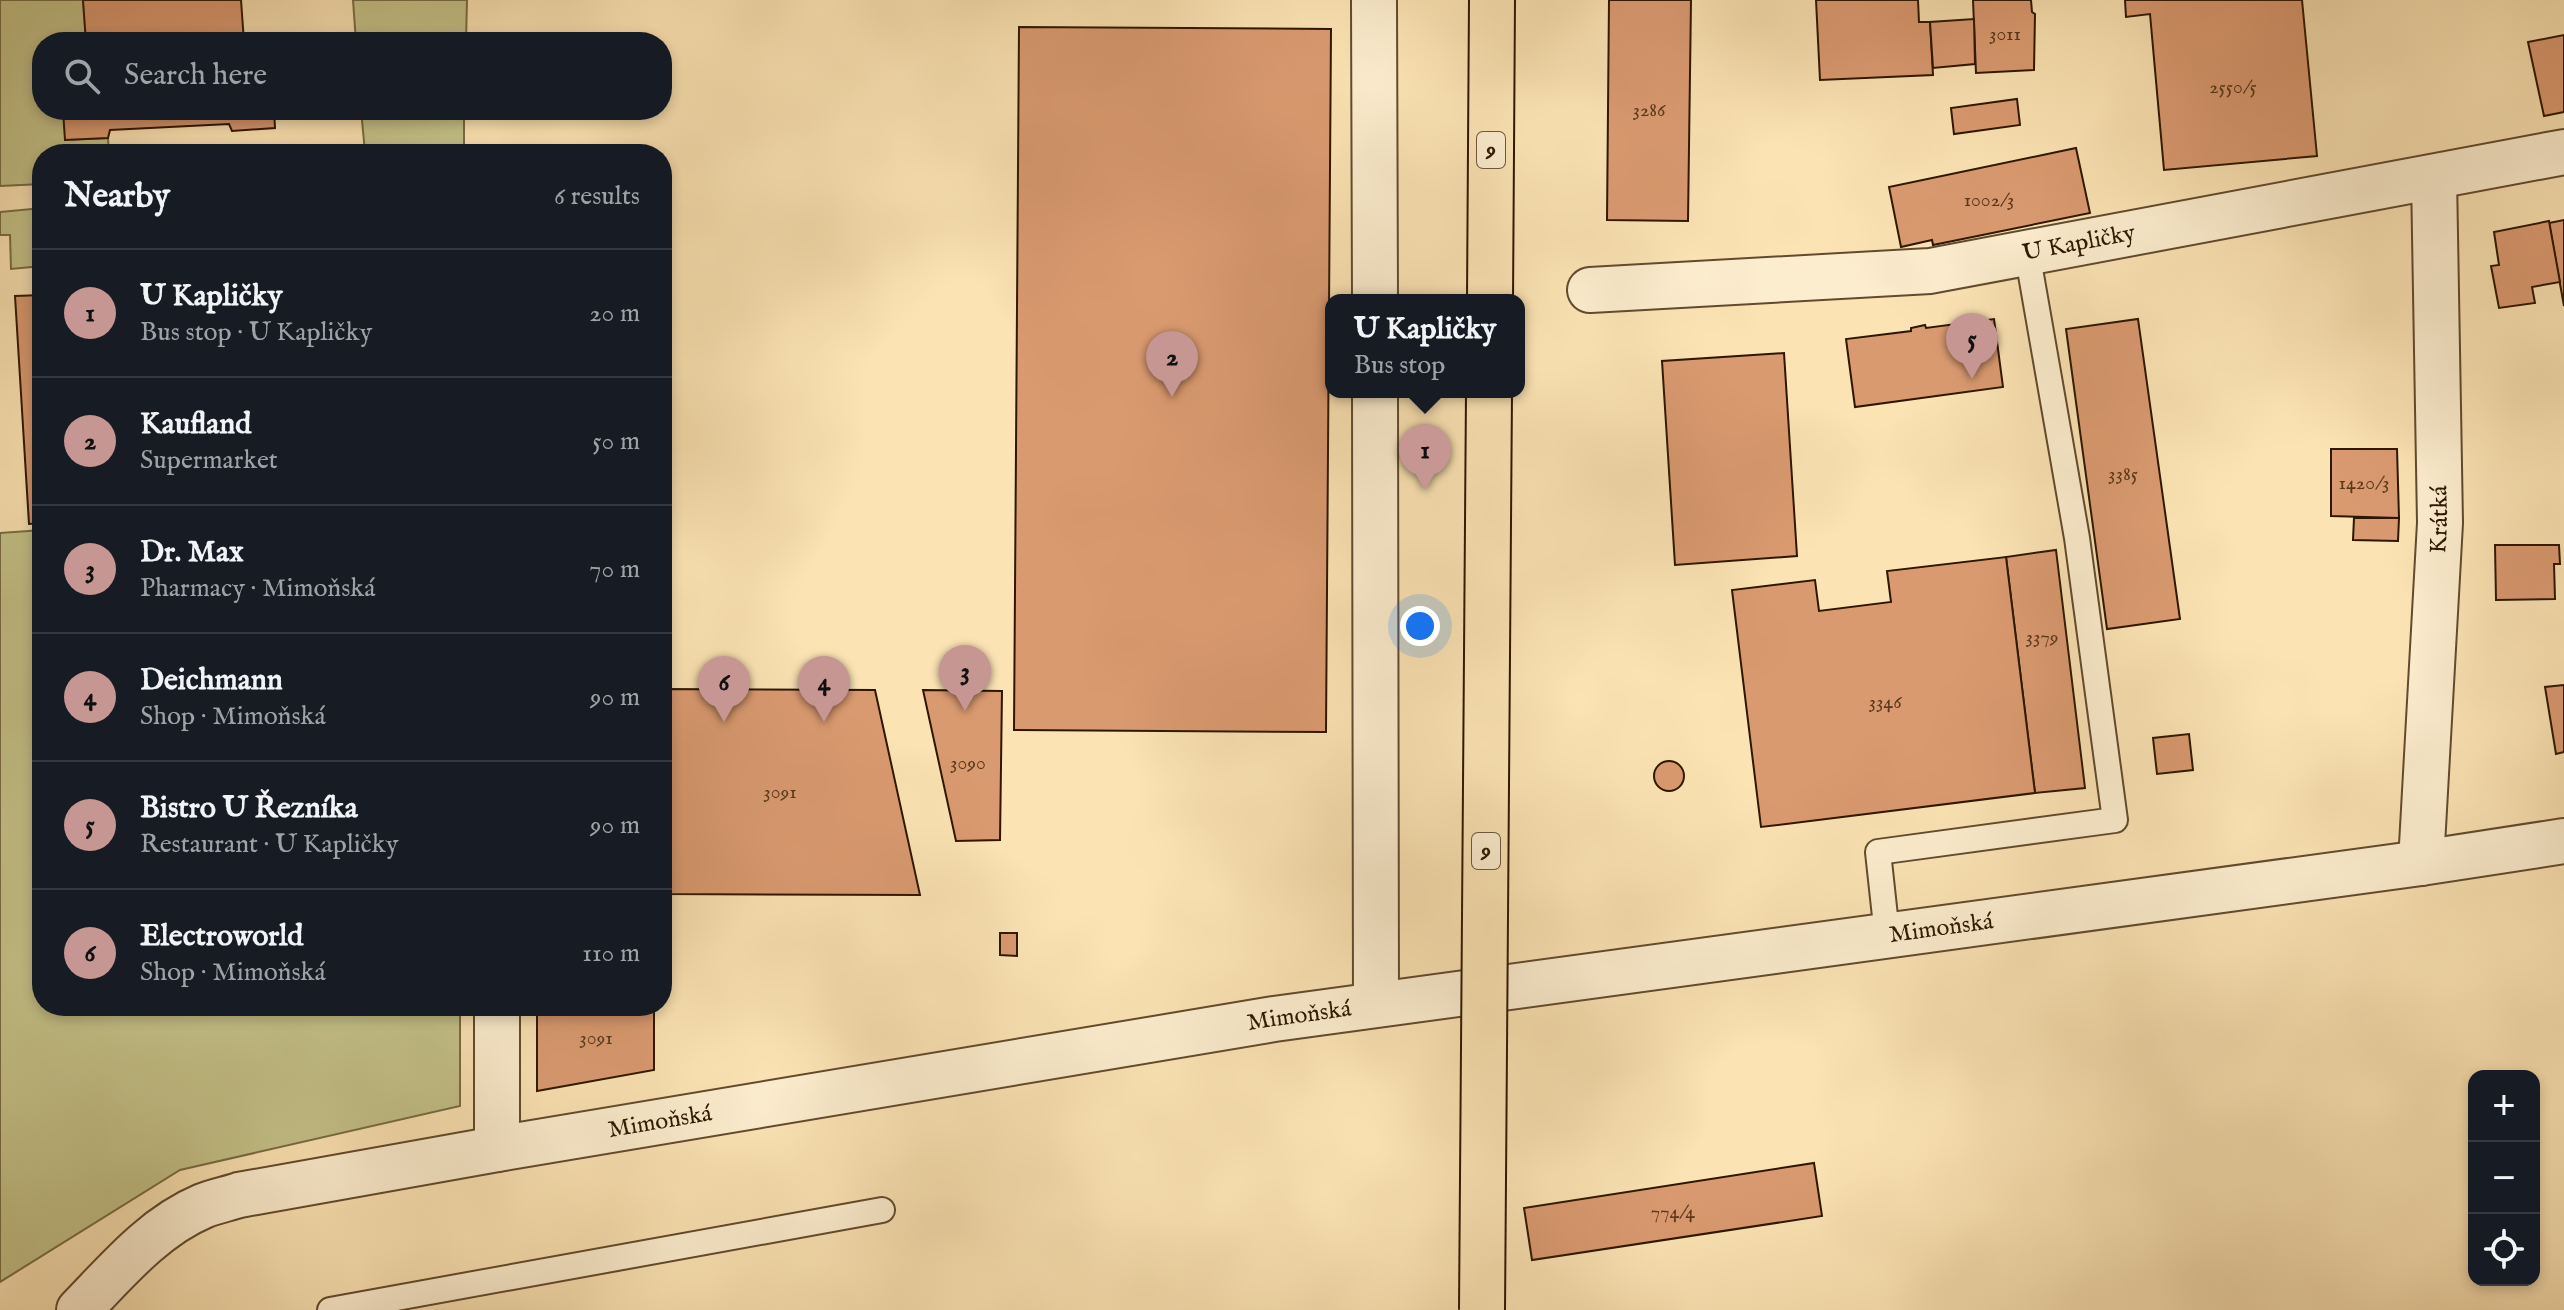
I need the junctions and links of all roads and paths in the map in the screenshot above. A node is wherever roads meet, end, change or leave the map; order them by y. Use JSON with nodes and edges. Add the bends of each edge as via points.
{"nodes":[{"id":1,"x":1374,"y":0,"type":"edge"},
{"id":2,"x":1492,"y":0,"type":"edge"},
{"id":3,"x":2564,"y":152,"type":"edge"},
{"id":4,"x":2434,"y":177,"type":"junction"},
{"id":5,"x":2027,"y":252,"type":"junction"},
{"id":6,"x":1590,"y":290,"type":"dead end"},
{"id":7,"x":1375,"y":294,"type":"edge"},
{"id":8,"x":1490,"y":294,"type":"edge"},
{"id":9,"x":1375,"y":398,"type":"edge"},
{"id":10,"x":1489,"y":398,"type":"edge"},
{"id":11,"x":2564,"y":841,"type":"edge"},
{"id":12,"x":2421,"y":863,"type":"junction"},
{"id":13,"x":1887,"y":935,"type":"junction"},
{"id":14,"x":1376,"y":1004,"type":"junction"},
{"id":15,"x":497,"y":1016,"type":"edge"},
{"id":16,"x":497,"y":1149,"type":"junction"},
{"id":17,"x":882,"y":1210,"type":"dead end"},
{"id":18,"x":80,"y":1309,"type":"edge"},
{"id":19,"x":330,"y":1310,"type":"edge"},
{"id":20,"x":1482,"y":1310,"type":"edge"}],
"edges":[{"from":1,"to":7,"type":"street"},
{"from":2,"to":8,"type":"main road","number":"9"},
{"from":3,"to":4,"type":"street","name":"U Kapličky"},
{"from":4,"to":5,"type":"street","name":"U Kapličky"},
{"from":4,"to":12,"type":"street","name":"Krátká","via":[[2440,523]]},
{"from":5,"to":6,"type":"street","name":"U Kapličky","via":[[1930,271]]},
{"from":5,"to":13,"type":"lane","via":[[2077,538],[2115,820],[1878,852]]},
{"from":9,"to":14,"type":"street"},
{"from":10,"to":20,"type":"main road","number":"9","bridge":true},
{"from":11,"to":12,"type":"street","name":"Mimoňská"},
{"from":12,"to":13,"type":"street","name":"Mimoňská"},
{"from":13,"to":14,"type":"street","name":"Mimoňská"},
{"from":14,"to":16,"type":"street","name":"Mimoňská"},
{"from":15,"to":16,"type":"street"},
{"from":16,"to":18,"type":"street","name":"Mimoňská","via":[[203,1206],[142,1247]]},
{"from":17,"to":19,"type":"lane"}]}
